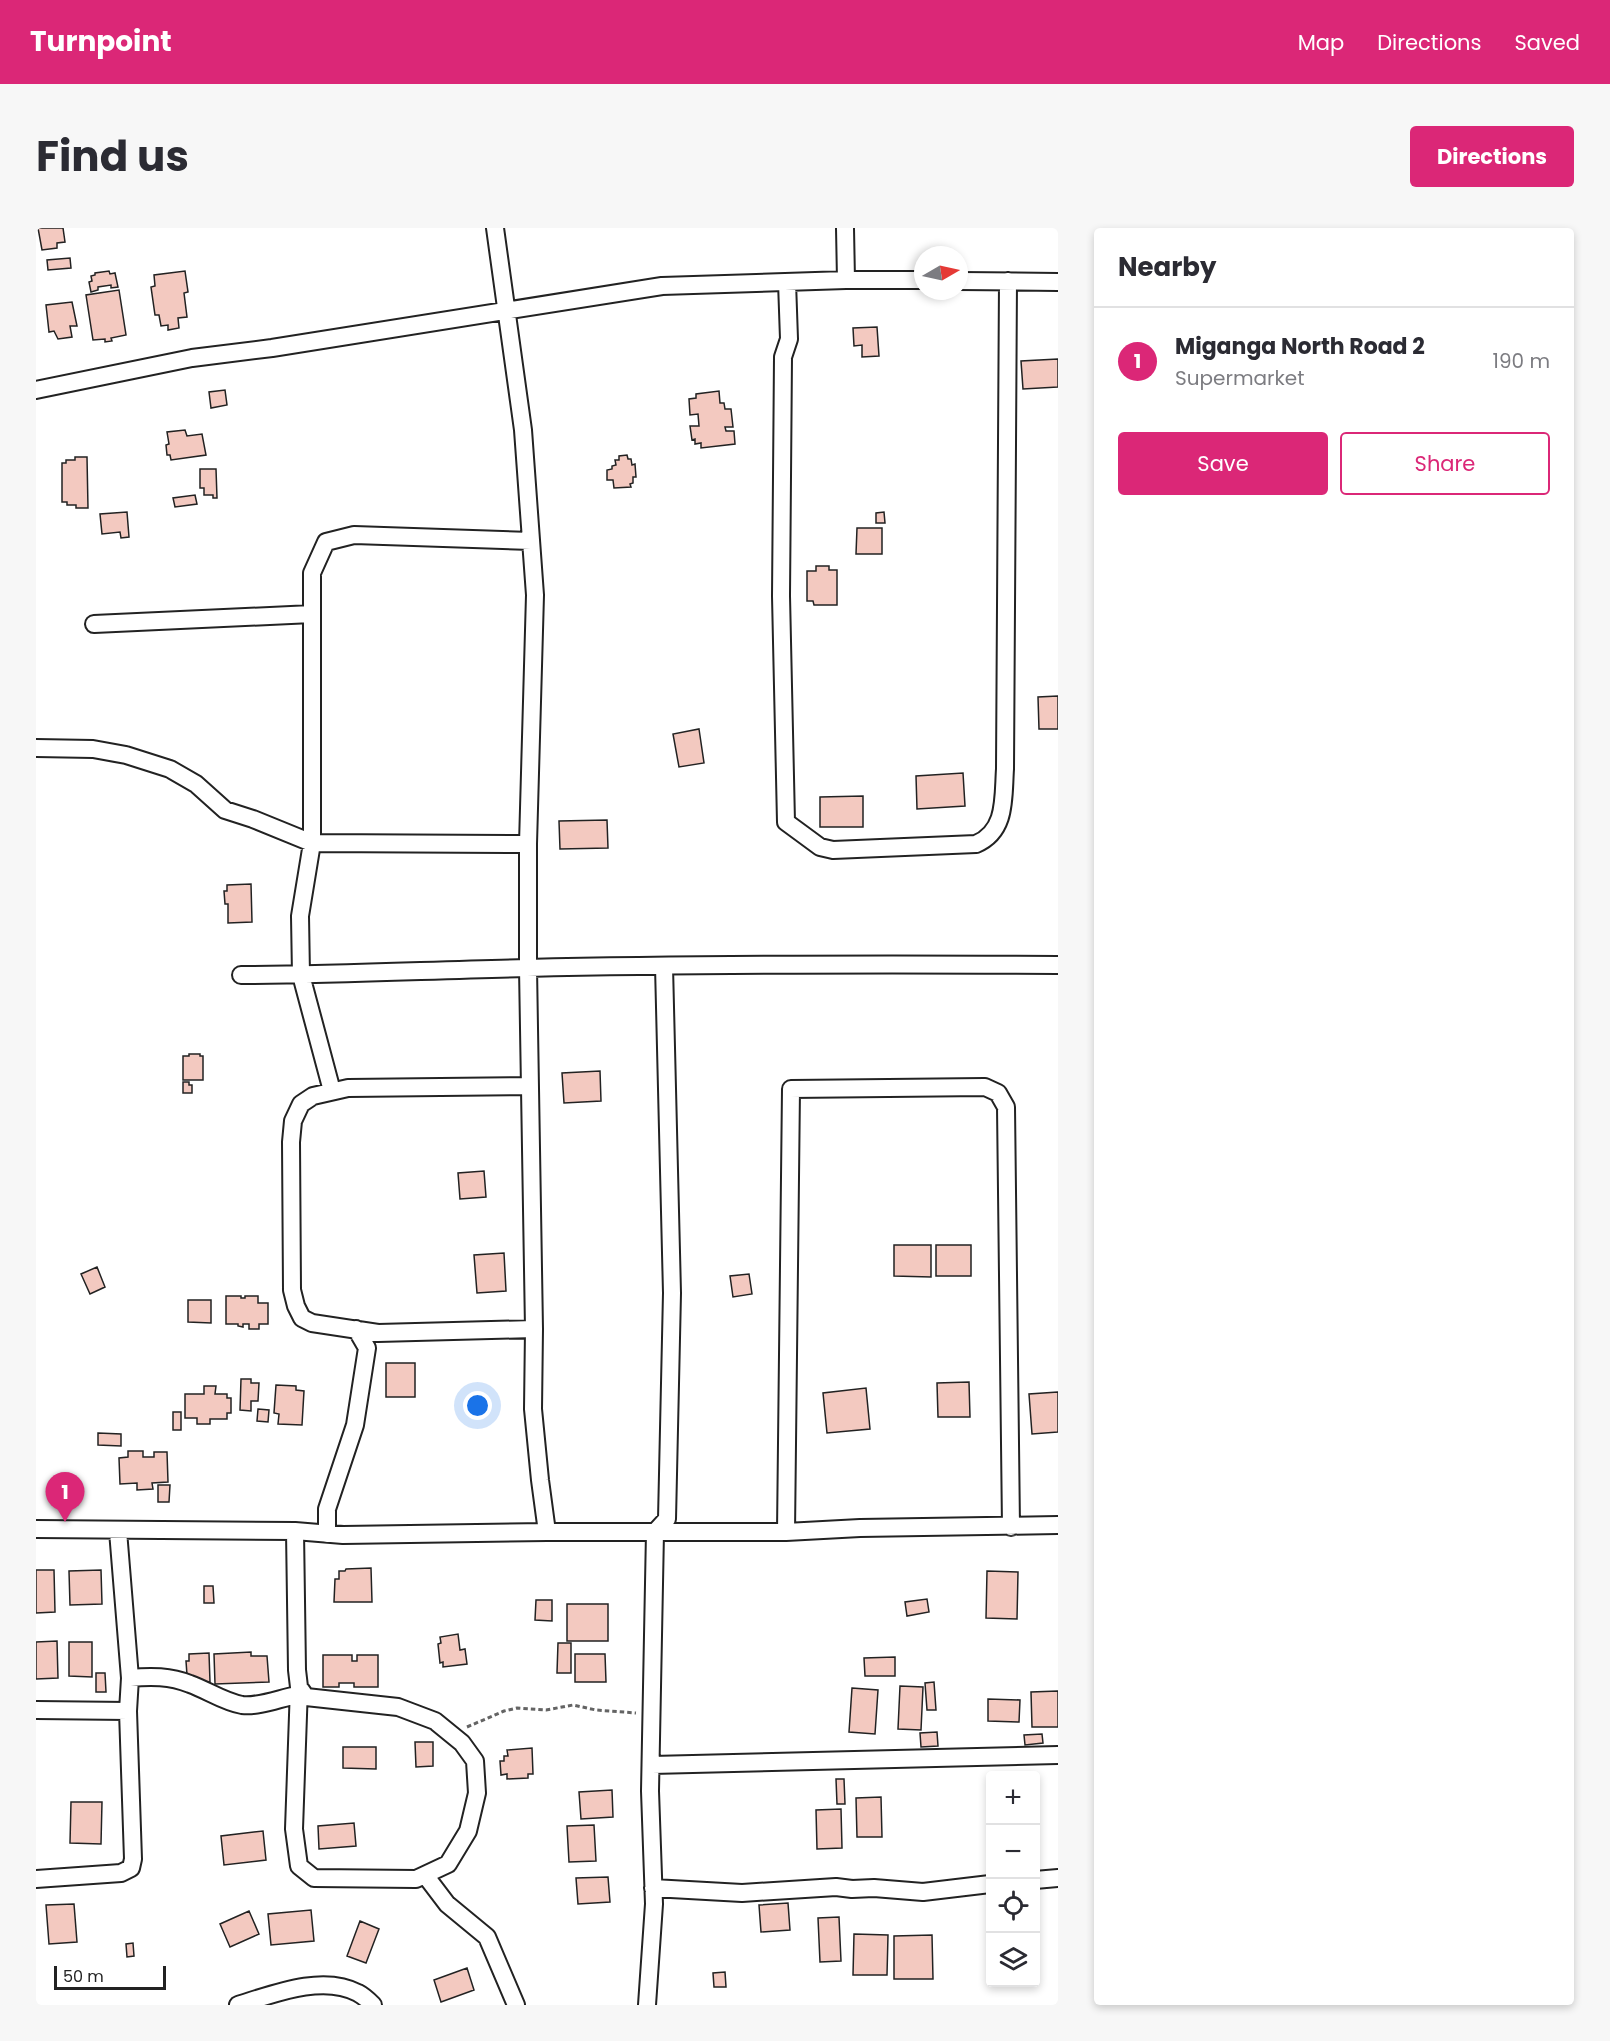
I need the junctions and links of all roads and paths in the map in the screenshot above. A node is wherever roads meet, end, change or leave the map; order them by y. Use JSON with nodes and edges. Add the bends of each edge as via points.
{"nodes":[{"id":1,"x":495,"y":228,"type":"edge"},
{"id":2,"x":845,"y":228,"type":"edge"},
{"id":3,"x":846,"y":280,"type":"junction"},
{"id":4,"x":914,"y":280,"type":"edge"},
{"id":5,"x":968,"y":281,"type":"edge"},
{"id":6,"x":1008,"y":281,"type":"junction"},
{"id":7,"x":787,"y":282,"type":"junction"},
{"id":8,"x":1058,"y":282,"type":"edge"},
{"id":9,"x":506,"y":310,"type":"junction"},
{"id":10,"x":36,"y":390,"type":"edge"},
{"id":11,"x":531,"y":541,"type":"junction"},
{"id":12,"x":312,"y":614,"type":"junction"},
{"id":13,"x":93,"y":624,"type":"dead end"},
{"id":14,"x":36,"y":748,"type":"edge"},
{"id":15,"x":312,"y":843,"type":"junction"},
{"id":16,"x":528,"y":844,"type":"junction"},
{"id":17,"x":1058,"y":965,"type":"edge"},
{"id":18,"x":664,"y":966,"type":"junction"},
{"id":19,"x":528,"y":968,"type":"junction"},
{"id":20,"x":241,"y":975,"type":"dead end"},
{"id":21,"x":301,"y":975,"type":"junction"},
{"id":22,"x":530,"y":1086,"type":"junction"},
{"id":23,"x":332,"y":1091,"type":"junction"},
{"id":24,"x":356,"y":1329,"type":"junction"},
{"id":25,"x":534,"y":1329,"type":"junction"},
{"id":26,"x":1058,"y":1525,"type":"edge"},
{"id":27,"x":1011,"y":1527,"type":"junction"},
{"id":28,"x":36,"y":1529,"type":"edge"},
{"id":29,"x":118,"y":1531,"type":"junction"},
{"id":30,"x":295,"y":1531,"type":"junction"},
{"id":31,"x":547,"y":1532,"type":"junction"},
{"id":32,"x":655,"y":1532,"type":"junction"},
{"id":33,"x":786,"y":1532,"type":"junction"},
{"id":34,"x":327,"y":1534,"type":"junction"},
{"id":35,"x":130,"y":1678,"type":"junction"},
{"id":36,"x":298,"y":1691,"type":"junction"},
{"id":37,"x":36,"y":1710,"type":"edge"},
{"id":38,"x":128,"y":1711,"type":"junction"},
{"id":39,"x":652,"y":1718,"type":"junction"},
{"id":40,"x":445,"y":1729,"type":"junction"},
{"id":41,"x":1058,"y":1755,"type":"edge"},
{"id":42,"x":652,"y":1765,"type":"junction"},
{"id":43,"x":425,"y":1875,"type":"junction"},
{"id":44,"x":1058,"y":1878,"type":"edge"},
{"id":45,"x":36,"y":1879,"type":"edge"},
{"id":46,"x":1040,"y":1880,"type":"edge"},
{"id":47,"x":986,"y":1884,"type":"edge"},
{"id":48,"x":653,"y":1888,"type":"junction"},
{"id":49,"x":238,"y":2005,"type":"edge"},
{"id":50,"x":373,"y":2005,"type":"edge"},
{"id":51,"x":516,"y":2005,"type":"edge"},
{"id":52,"x":647,"y":2005,"type":"edge"}],
"edges":[{"from":1,"to":9,"type":"street"},
{"from":2,"to":3,"type":"street"},
{"from":3,"to":4,"type":"street"},
{"from":3,"to":7,"type":"street"},
{"from":5,"to":6,"type":"street"},
{"from":6,"to":7,"type":"street","via":[[1005,769],[1001,818],[992,833],[976,844],[833,850],[820,847],[786,822],[780,596],[783,357],[789,339]]},
{"from":6,"to":8,"type":"street"},
{"from":7,"to":9,"type":"street","via":[[662,286]]},
{"from":9,"to":10,"type":"street","via":[[192,358]]},
{"from":9,"to":11,"type":"street","via":[[523,430]]},
{"from":11,"to":12,"type":"street","via":[[354,535],[326,542],[312,573]]},
{"from":11,"to":16,"type":"street","via":[[536,595]]},
{"from":12,"to":13,"type":"street"},
{"from":12,"to":15,"type":"street"},
{"from":14,"to":15,"type":"street","via":[[93,749],[170,769],[196,784],[225,810]]},
{"from":15,"to":16,"type":"street"},
{"from":15,"to":21,"type":"street","via":[[300,916]]},
{"from":16,"to":19,"type":"street"},
{"from":17,"to":18,"type":"street"},
{"from":18,"to":19,"type":"street"},
{"from":18,"to":32,"type":"street","via":[[672,1293],[667,1519]]},
{"from":19,"to":21,"type":"street"},
{"from":19,"to":22,"type":"street"},
{"from":20,"to":21,"type":"street"},
{"from":21,"to":23,"type":"street"},
{"from":22,"to":23,"type":"street"},
{"from":22,"to":25,"type":"street"},
{"from":23,"to":24,"type":"street","via":[[301,1104],[292,1121],[292,1290],[302,1318]]},
{"from":24,"to":25,"type":"street","via":[[378,1333]]},
{"from":24,"to":34,"type":"street","via":[[367,1348],[355,1425],[327,1509]]},
{"from":25,"to":31,"type":"street","via":[[533,1409]]},
{"from":26,"to":27,"type":"street"},
{"from":27,"to":33,"type":"street"},
{"from":27,"to":33,"type":"street","via":[[1006,1107],[998,1093],[985,1087],[791,1089]]},
{"from":28,"to":29,"type":"street"},
{"from":29,"to":30,"type":"street"},
{"from":29,"to":35,"type":"street"},
{"from":30,"to":34,"type":"street"},
{"from":30,"to":36,"type":"street"},
{"from":31,"to":32,"type":"street"},
{"from":31,"to":34,"type":"street"},
{"from":32,"to":33,"type":"street"},
{"from":32,"to":39,"type":"street"},
{"from":35,"to":36,"type":"street","via":[[170,1678],[240,1704],[260,1704]]},
{"from":35,"to":38,"type":"street"},
{"from":36,"to":40,"type":"street","via":[[306,1697],[398,1707],[435,1720]]},
{"from":36,"to":43,"type":"street","via":[[294,1829],[299,1866],[314,1878],[416,1879]]},
{"from":37,"to":38,"type":"street"},
{"from":38,"to":45,"type":"street","via":[[131,1868],[121,1873]]},
{"from":39,"to":40,"type":"path","via":[[573,1706],[546,1710],[518,1708],[467,1727]]},
{"from":39,"to":42,"type":"street"},
{"from":40,"to":43,"type":"street","via":[[475,1761],[477,1793],[468,1831],[448,1864]]},
{"from":41,"to":42,"type":"street"},
{"from":42,"to":48,"type":"street"},
{"from":43,"to":51,"type":"street","via":[[447,1904],[488,1937]]},
{"from":44,"to":46,"type":"street"},
{"from":47,"to":48,"type":"street","via":[[923,1892],[874,1887],[742,1893]]},
{"from":48,"to":52,"type":"street"},
{"from":49,"to":50,"type":"street","via":[[291,1988],[334,1985],[358,1993]]}]}
